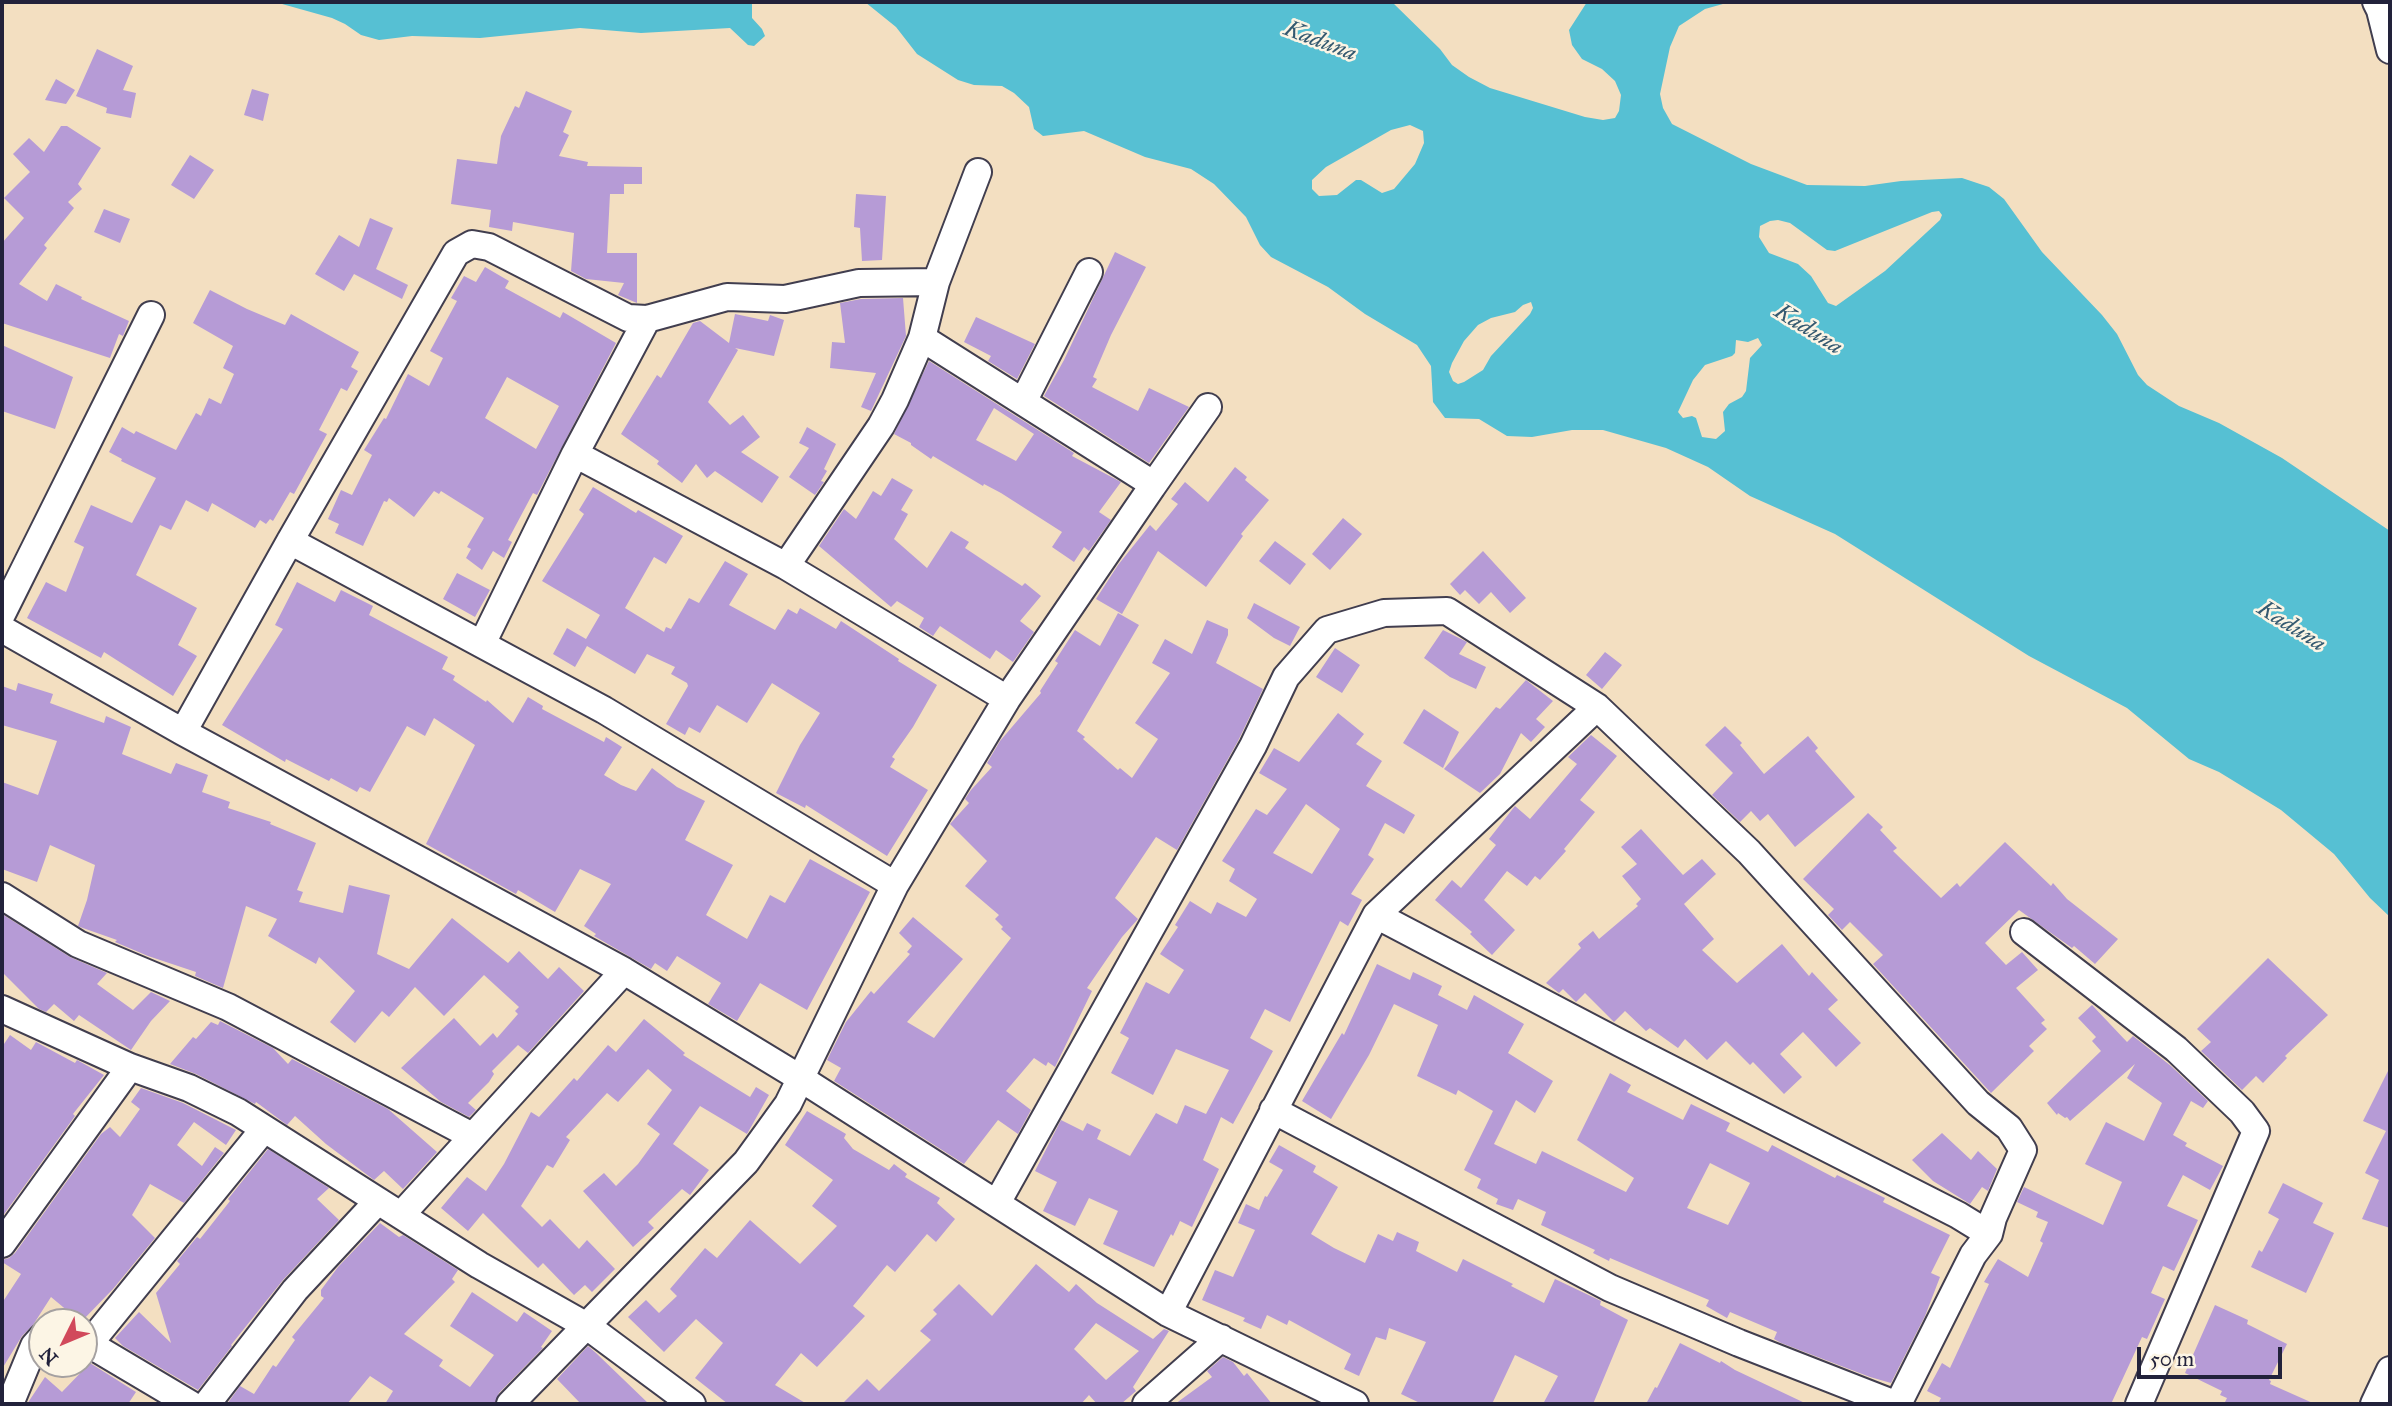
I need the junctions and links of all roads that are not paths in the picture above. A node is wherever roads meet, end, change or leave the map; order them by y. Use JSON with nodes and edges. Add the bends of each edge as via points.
{"nodes":[{"id":1,"x":2376,"y":2,"type":"edge"},
{"id":2,"x":2390,"y":50,"type":"edge"},
{"id":3,"x":978,"y":172,"type":"dead end"},
{"id":4,"x":1089,"y":272,"type":"dead end"},
{"id":5,"x":936,"y":282,"type":"junction"},
{"id":6,"x":151,"y":315,"type":"dead end"},
{"id":7,"x":647,"y":319,"type":"junction"},
{"id":8,"x":922,"y":338,"type":"junction"},
{"id":9,"x":1023,"y":402,"type":"junction"},
{"id":10,"x":1208,"y":407,"type":"dead end"},
{"id":11,"x":575,"y":454,"type":"junction"},
{"id":12,"x":1152,"y":487,"type":"junction"},
{"id":13,"x":290,"y":541,"type":"junction"},
{"id":14,"x":786,"y":566,"type":"junction"},
{"id":15,"x":2,"y":614,"type":"edge"},
{"id":16,"x":2,"y":629,"type":"edge"},
{"id":17,"x":482,"y":644,"type":"junction"},
{"id":18,"x":1007,"y":699,"type":"junction"},
{"id":19,"x":1597,"y":706,"type":"junction"},
{"id":20,"x":183,"y":732,"type":"junction"},
{"id":21,"x":895,"y":885,"type":"junction"},
{"id":22,"x":2,"y":896,"type":"edge"},
{"id":23,"x":1376,"y":915,"type":"junction"},
{"id":24,"x":2024,"y":932,"type":"dead end"},
{"id":25,"x":624,"y":971,"type":"junction"},
{"id":26,"x":5,"y":1017,"type":"edge"},
{"id":27,"x":130,"y":1067,"type":"junction"},
{"id":28,"x":800,"y":1078,"type":"junction"},
{"id":29,"x":1273,"y":1110,"type":"junction"},
{"id":30,"x":264,"y":1129,"type":"junction"},
{"id":31,"x":472,"y":1136,"type":"junction"},
{"id":32,"x":378,"y":1201,"type":"junction"},
{"id":33,"x":998,"y":1203,"type":"junction"},
{"id":34,"x":401,"y":1215,"type":"junction"},
{"id":35,"x":1989,"y":1234,"type":"junction"},
{"id":36,"x":2,"y":1244,"type":"edge"},
{"id":37,"x":1168,"y":1313,"type":"junction"},
{"id":38,"x":587,"y":1325,"type":"junction"},
{"id":39,"x":98,"y":1330,"type":"edge"},
{"id":40,"x":1221,"y":1338,"type":"junction"},
{"id":41,"x":98,"y":1350,"type":"edge"},
{"id":42,"x":28,"y":1360,"type":"edge"},
{"id":43,"x":2390,"y":1370,"type":"edge"},
{"id":44,"x":10,"y":1404,"type":"edge"},
{"id":45,"x":190,"y":1404,"type":"edge"},
{"id":46,"x":207,"y":1404,"type":"edge"},
{"id":47,"x":510,"y":1404,"type":"edge"},
{"id":48,"x":692,"y":1404,"type":"edge"},
{"id":49,"x":1146,"y":1404,"type":"edge"},
{"id":50,"x":1355,"y":1404,"type":"edge"},
{"id":51,"x":1896,"y":1404,"type":"edge"},
{"id":52,"x":2139,"y":1404,"type":"edge"},
{"id":53,"x":2374,"y":1404,"type":"edge"}],
"edges":[{"from":1,"to":2,"type":"street"},
{"from":3,"to":5,"type":"street"},
{"from":4,"to":9,"type":"street"},
{"from":5,"to":7,"type":"street","via":[[859,283],[785,299],[727,297]]},
{"from":5,"to":8,"type":"street"},
{"from":6,"to":15,"type":"street"},
{"from":7,"to":11,"type":"street"},
{"from":7,"to":13,"type":"street","via":[[628,318],[489,247],[472,244],[456,253]]},
{"from":8,"to":9,"type":"street"},
{"from":8,"to":14,"type":"street","via":[[881,426]]},
{"from":9,"to":12,"type":"street"},
{"from":10,"to":12,"type":"street"},
{"from":11,"to":14,"type":"street"},
{"from":11,"to":17,"type":"street"},
{"from":12,"to":18,"type":"street"},
{"from":13,"to":17,"type":"street"},
{"from":13,"to":20,"type":"street"},
{"from":14,"to":18,"type":"street"},
{"from":16,"to":20,"type":"street"},
{"from":17,"to":21,"type":"street","via":[[604,710]]},
{"from":18,"to":21,"type":"street"},
{"from":19,"to":23,"type":"street"},
{"from":19,"to":33,"type":"street","via":[[1447,611],[1384,613],[1327,630],[1286,677],[1253,746]]},
{"from":19,"to":35,"type":"street","via":[[1749,852],[1978,1103],[2009,1128],[2023,1150]]},
{"from":20,"to":25,"type":"street"},
{"from":21,"to":28,"type":"street"},
{"from":22,"to":31,"type":"street","via":[[78,944],[228,1007]]},
{"from":23,"to":29,"type":"street"},
{"from":23,"to":35,"type":"street"},
{"from":24,"to":52,"type":"street","via":[[2176,1049],[2256,1131]]},
{"from":25,"to":28,"type":"street"},
{"from":25,"to":31,"type":"street"},
{"from":26,"to":27,"type":"street"},
{"from":27,"to":30,"type":"street","via":[[189,1088]]},
{"from":27,"to":36,"type":"street"},
{"from":28,"to":33,"type":"street"},
{"from":28,"to":38,"type":"street","via":[[788,1104],[746,1162]]},
{"from":29,"to":37,"type":"street"},
{"from":29,"to":51,"type":"street","via":[[1610,1288]]},
{"from":30,"to":32,"type":"street"},
{"from":30,"to":39,"type":"street"},
{"from":31,"to":34,"type":"street"},
{"from":32,"to":34,"type":"street"},
{"from":32,"to":46,"type":"street","via":[[295,1290]]},
{"from":33,"to":37,"type":"street"},
{"from":34,"to":38,"type":"street"},
{"from":35,"to":51,"type":"street","via":[[1973,1255]]},
{"from":37,"to":40,"type":"street"},
{"from":38,"to":47,"type":"street"},
{"from":38,"to":48,"type":"street"},
{"from":40,"to":49,"type":"street"},
{"from":40,"to":50,"type":"street"},
{"from":41,"to":45,"type":"street"},
{"from":42,"to":44,"type":"street"},
{"from":43,"to":53,"type":"street"}]}
